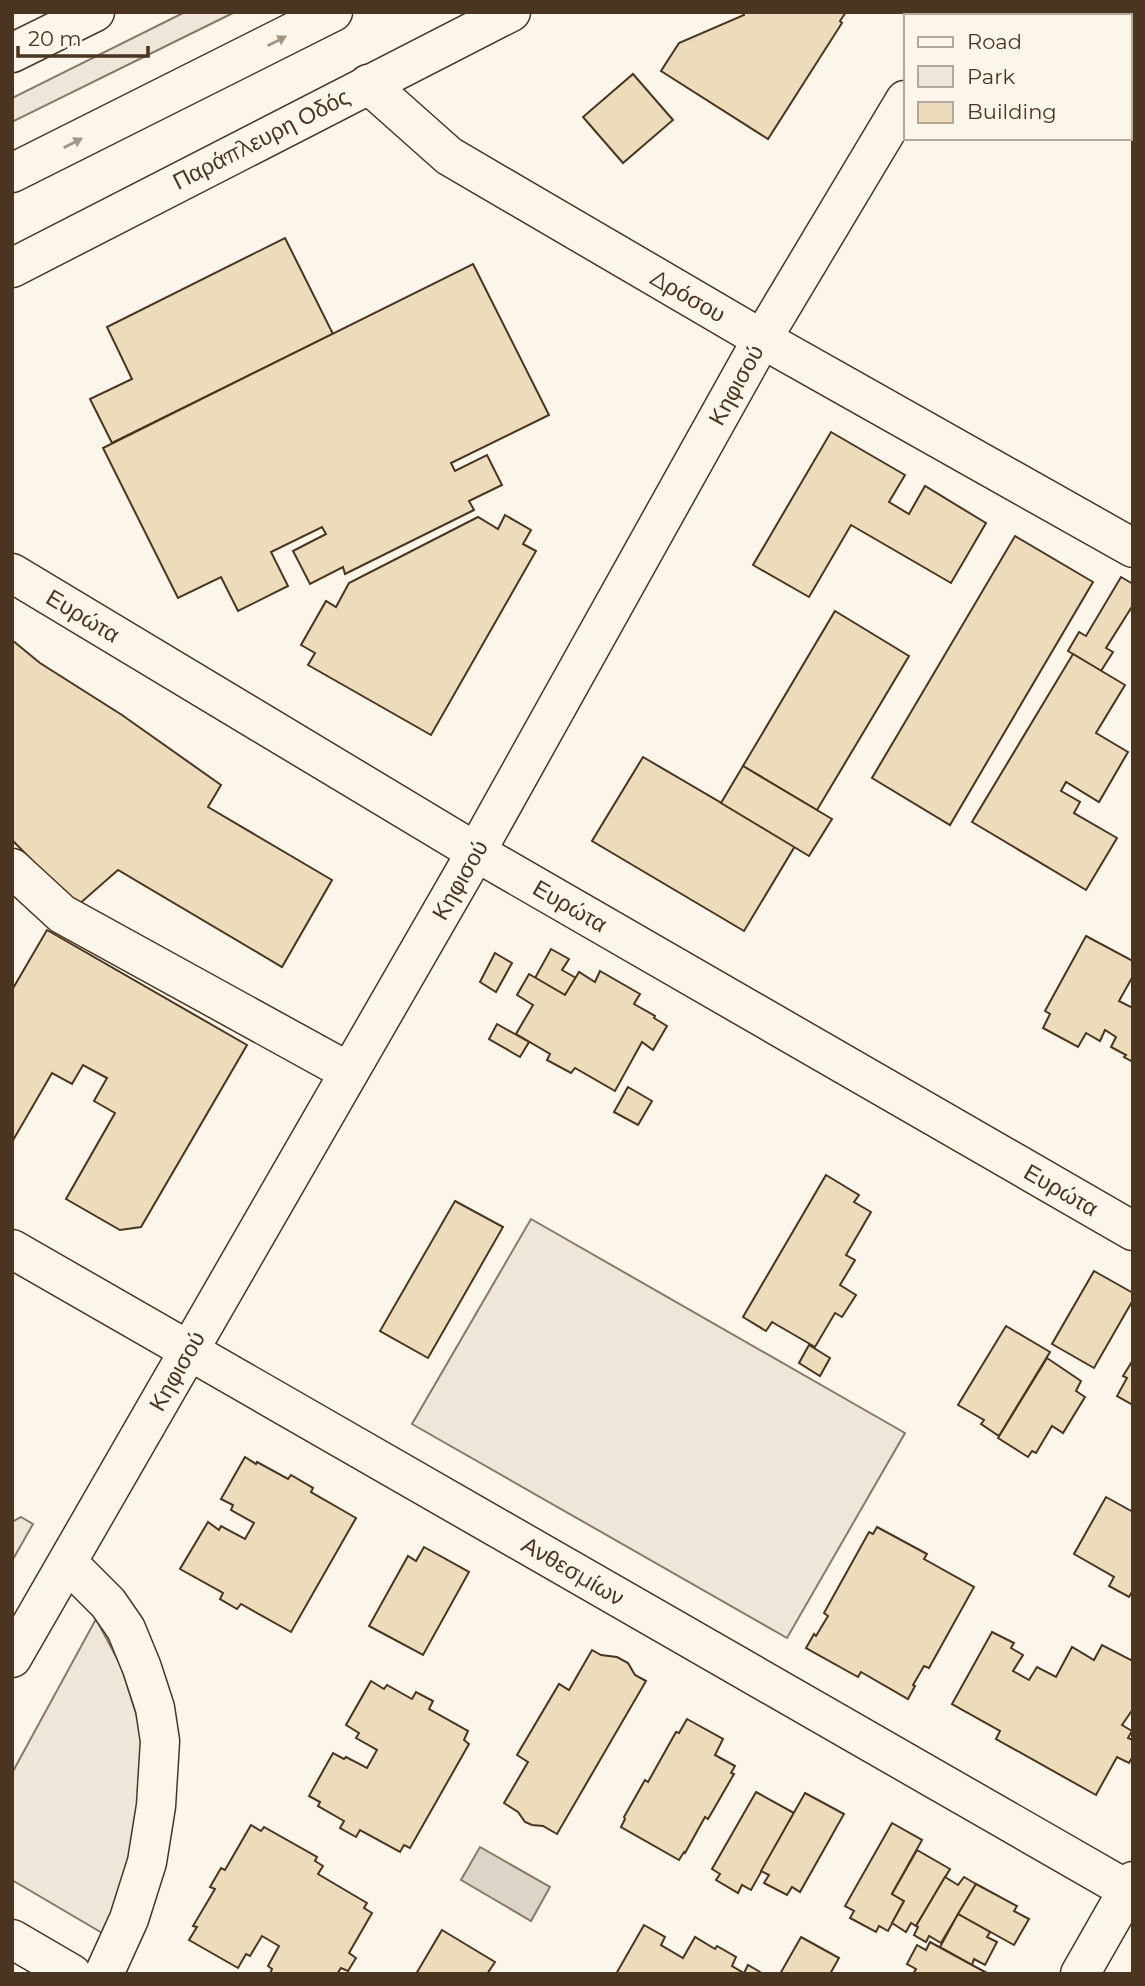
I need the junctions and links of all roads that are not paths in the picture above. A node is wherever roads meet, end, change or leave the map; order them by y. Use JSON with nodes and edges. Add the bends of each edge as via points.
{"nodes":[{"id":1,"x":94,"y":12,"type":"edge"},
{"id":2,"x":333,"y":12,"type":"edge"},
{"id":3,"x":511,"y":12,"type":"edge"},
{"id":4,"x":12,"y":53,"type":"edge"},
{"id":5,"x":368,"y":84,"type":"junction"},
{"id":6,"x":904,"y":102,"type":"edge"},
{"id":7,"x":12,"y":173,"type":"edge"},
{"id":8,"x":12,"y":268,"type":"edge"},
{"id":9,"x":762,"y":339,"type":"junction"},
{"id":10,"x":1133,"y":548,"type":"edge"},
{"id":11,"x":12,"y":573,"type":"edge"},
{"id":12,"x":476,"y":852,"type":"junction"},
{"id":13,"x":12,"y":868,"type":"edge"},
{"id":14,"x":349,"y":1072,"type":"junction"},
{"id":15,"x":1133,"y":1231,"type":"edge"},
{"id":16,"x":12,"y":1249,"type":"edge"},
{"id":17,"x":189,"y":1350,"type":"junction"},
{"id":18,"x":68,"y":1563,"type":"junction"},
{"id":19,"x":12,"y":1658,"type":"edge"},
{"id":20,"x":1131,"y":1888,"type":"edge"},
{"id":21,"x":12,"y":1939,"type":"edge"},
{"id":22,"x":72,"y":1974,"type":"edge"},
{"id":23,"x":104,"y":1974,"type":"edge"},
{"id":24,"x":1080,"y":1974,"type":"edge"}],
"edges":[{"from":1,"to":4,"type":"main road"},
{"from":7,"to":2,"type":"main road","one_way":true},
{"from":3,"to":5,"type":"main road","name":"Παράπλευρη Οδός"},
{"from":5,"to":8,"type":"main road","name":"Παράπλευρη Οδός"},
{"from":5,"to":9,"type":"main road","name":"Δρόσου","via":[[449,156]]},
{"from":6,"to":9,"type":"main road","name":"Κηφισού"},
{"from":9,"to":10,"type":"main road","name":"Δρόσου"},
{"from":9,"to":12,"type":"main road","name":"Κηφισού"},
{"from":11,"to":12,"type":"main road","name":"Ευρώτα"},
{"from":12,"to":14,"type":"main road","name":"Κηφισού"},
{"from":12,"to":15,"type":"main road","name":"Ευρώτα"},
{"from":13,"to":14,"type":"main road","via":[[62,914]]},
{"from":14,"to":17,"type":"main road","name":"Κηφισού"},
{"from":16,"to":17,"type":"main road","name":"Ανθεσμίων"},
{"from":17,"to":18,"type":"main road","name":"Κηφισού"},
{"from":17,"to":20,"type":"main road","name":"Ανθεσμίων"},
{"from":18,"to":19,"type":"main road","name":"Κηφισού"},
{"from":18,"to":23,"type":"main road","via":[[108,1603],[126,1629],[155,1708],[160,1741],[147,1862],[129,1919]]},
{"from":20,"to":24,"type":"main road"},
{"from":21,"to":22,"type":"main road"}]}
